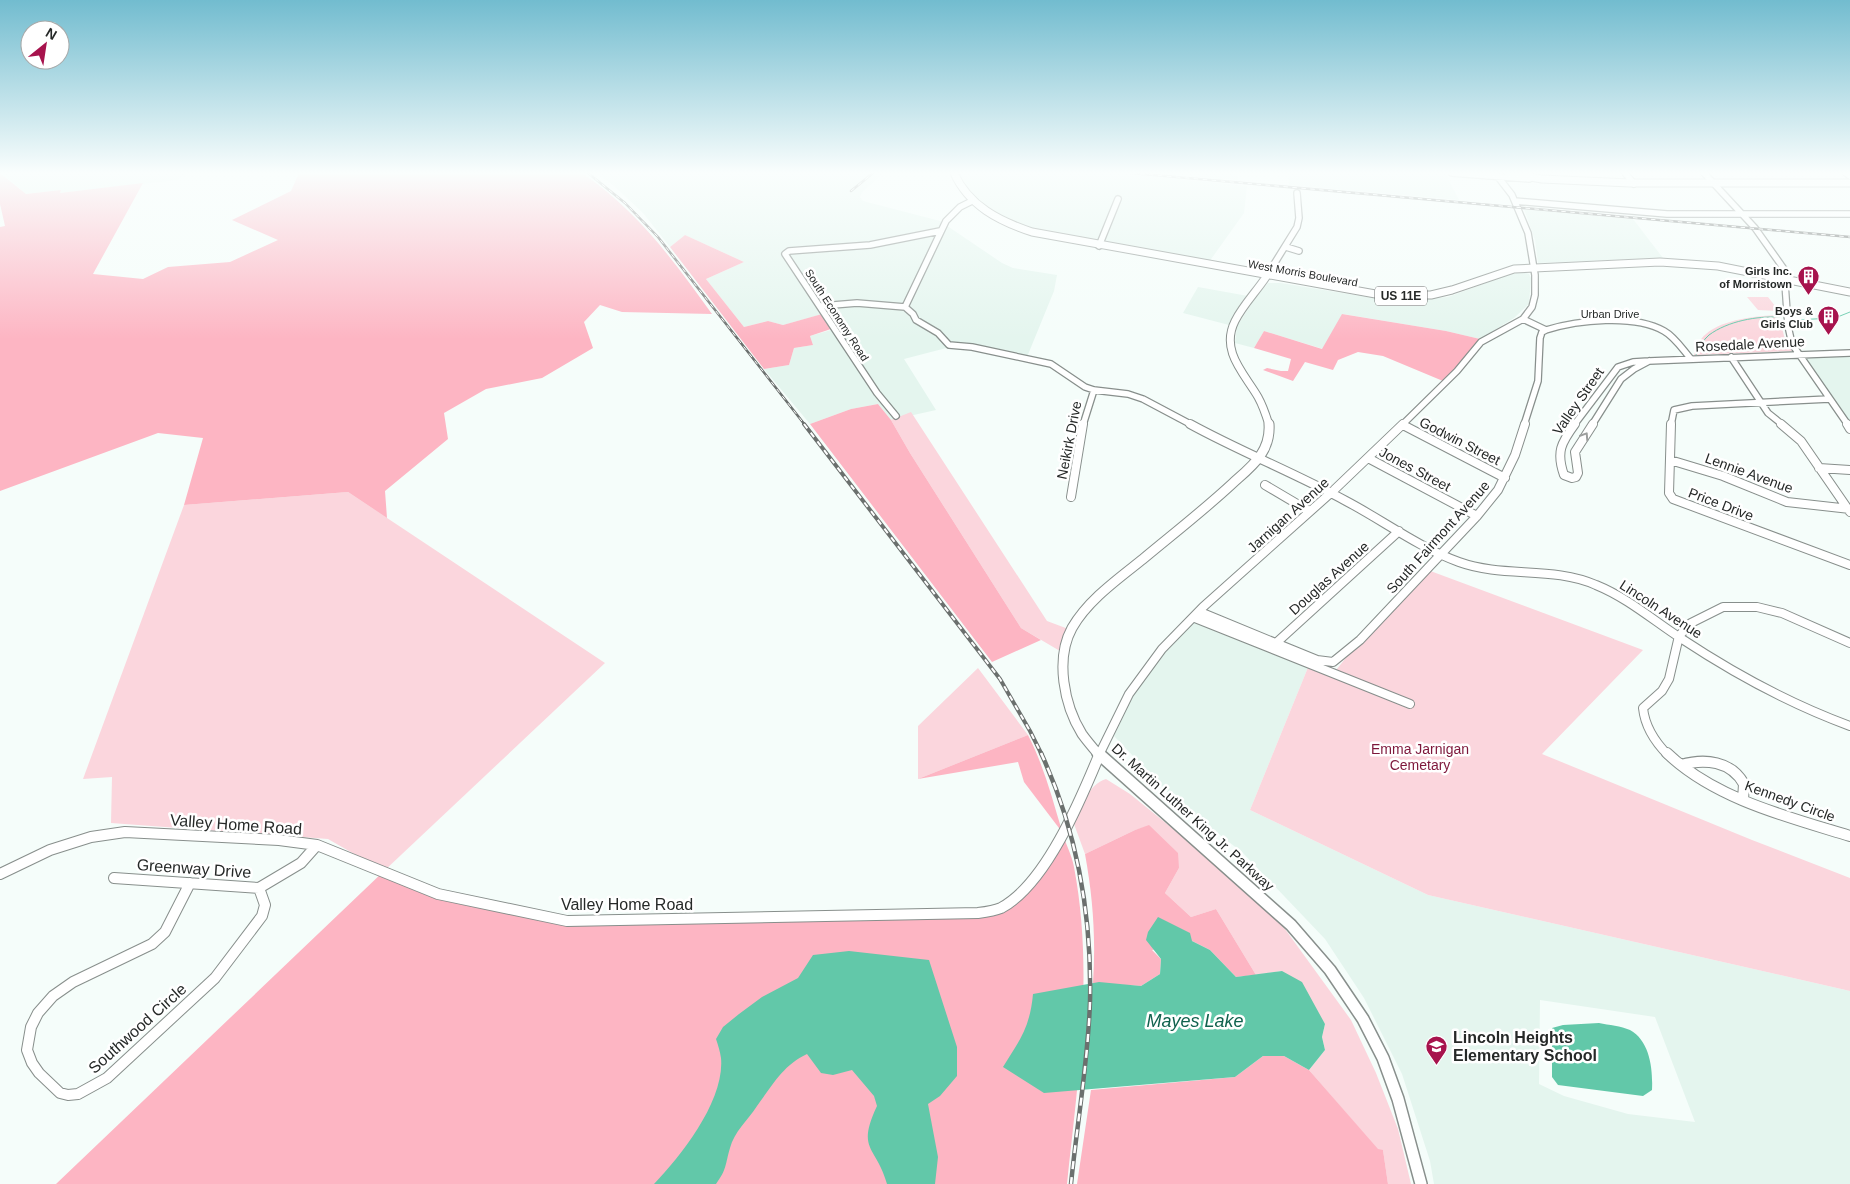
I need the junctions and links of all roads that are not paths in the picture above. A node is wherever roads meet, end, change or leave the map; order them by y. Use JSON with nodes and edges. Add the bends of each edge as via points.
{"nodes":[{"id":1,"x":1019,"y":228,"type":"edge"},
{"id":2,"x":1106,"y":228,"type":"edge"},
{"id":3,"x":1296,"y":228,"type":"edge"},
{"id":4,"x":1526,"y":228,"type":"edge"},
{"id":5,"x":1755,"y":228,"type":"edge"},
{"id":6,"x":940,"y":230,"type":"joint"},
{"id":7,"x":1099,"y":246,"type":"junction"},
{"id":8,"x":1286,"y":247,"type":"junction"},
{"id":9,"x":1299,"y":251,"type":"dead end"},
{"id":10,"x":1534,"y":267,"type":"junction"},
{"id":11,"x":1266,"y":277,"type":"junction"},
{"id":12,"x":1785,"y":280,"type":"junction"},
{"id":13,"x":1850,"y":292,"type":"edge"},
{"id":14,"x":821,"y":306,"type":"junction"},
{"id":15,"x":905,"y":307,"type":"junction"},
{"id":16,"x":1523,"y":319,"type":"junction"},
{"id":17,"x":1546,"y":330,"type":"junction"},
{"id":18,"x":1850,"y":353,"type":"edge"},
{"id":19,"x":1797,"y":354,"type":"junction"},
{"id":20,"x":1731,"y":357,"type":"junction"},
{"id":21,"x":1691,"y":359,"type":"junction"},
{"id":22,"x":1650,"y":361,"type":"junction"},
{"id":23,"x":1094,"y":390,"type":"junction"},
{"id":24,"x":1829,"y":399,"type":"junction"},
{"id":25,"x":1761,"y":402,"type":"junction"},
{"id":26,"x":896,"y":416,"type":"dead end"},
{"id":27,"x":1403,"y":425,"type":"junction"},
{"id":28,"x":1850,"y":429,"type":"edge"},
{"id":29,"x":1368,"y":458,"type":"junction"},
{"id":30,"x":1258,"y":460,"type":"junction"},
{"id":31,"x":1670,"y":460,"type":"junction"},
{"id":32,"x":1819,"y":468,"type":"junction"},
{"id":33,"x":1850,"y":470,"type":"edge"},
{"id":34,"x":1505,"y":478,"type":"junction"},
{"id":35,"x":1265,"y":485,"type":"dead end"},
{"id":36,"x":1331,"y":493,"type":"junction"},
{"id":37,"x":1071,"y":497,"type":"dead end"},
{"id":38,"x":1849,"y":510,"type":"edge"},
{"id":39,"x":1309,"y":511,"type":"junction"},
{"id":40,"x":1477,"y":516,"type":"junction"},
{"id":41,"x":1399,"y":531,"type":"junction"},
{"id":42,"x":1440,"y":554,"type":"junction"},
{"id":43,"x":1850,"y":565,"type":"edge"},
{"id":44,"x":1197,"y":615,"type":"junction"},
{"id":45,"x":1679,"y":636,"type":"junction"},
{"id":46,"x":1850,"y":643,"type":"edge"},
{"id":47,"x":1275,"y":644,"type":"junction"},
{"id":48,"x":1410,"y":704,"type":"dead end"},
{"id":49,"x":1850,"y":726,"type":"edge"},
{"id":50,"x":1100,"y":756,"type":"junction"},
{"id":51,"x":1681,"y":765,"type":"junction"},
{"id":52,"x":1743,"y":800,"type":"junction"},
{"id":53,"x":1850,"y":836,"type":"edge"},
{"id":54,"x":317,"y":845,"type":"junction"},
{"id":55,"x":0,"y":874,"type":"edge"},
{"id":56,"x":114,"y":878,"type":"dead end"},
{"id":57,"x":190,"y":883,"type":"junction"},
{"id":58,"x":259,"y":888,"type":"junction"},
{"id":59,"x":1421,"y":1184,"type":"edge"}],
"edges":[{"from":1,"to":7,"type":"main road","name":"West Morris Boulevard","number":"US 11E"},
{"from":2,"to":7,"type":"street"},
{"from":3,"to":8,"type":"street","name":"Dr. Martin Luther King Jr. Parkway"},
{"from":4,"to":10,"type":"street"},
{"from":5,"to":12,"type":"street","via":[[1779,260]]},
{"from":6,"to":14,"type":"street","name":"South Economy Road","via":[[870,245],[786,252]]},
{"from":6,"to":15,"type":"street"},
{"from":7,"to":11,"type":"main road","name":"West Morris Boulevard","number":"US 11E"},
{"from":8,"to":9,"type":"street"},
{"from":8,"to":11,"type":"street","name":"Dr. Martin Luther King Jr. Parkway"},
{"from":10,"to":11,"type":"main road","name":"West Morris Boulevard","number":"US 11E","via":[[1503,272],[1438,293],[1407,296],[1351,292]]},
{"from":10,"to":12,"type":"main road","name":"West Morris Boulevard","number":"US 11E","via":[[1689,263]]},
{"from":10,"to":16,"type":"street","via":[[1535,298]]},
{"from":11,"to":30,"type":"main road","name":"Dr. Martin Luther King Jr. Parkway","via":[[1237,318],[1230,340],[1234,359],[1267,414],[1268,444]]},
{"from":12,"to":13,"type":"main road","name":"West Morris Boulevard","number":"US 11E"},
{"from":12,"to":19,"type":"street","via":[[1789,335]]},
{"from":14,"to":15,"type":"street","via":[[856,303]]},
{"from":14,"to":26,"type":"street","name":"South Economy Road","via":[[877,393]]},
{"from":15,"to":23,"type":"street","name":"Lincoln Avenue","via":[[916,320],[938,333],[949,345],[1044,362],[1062,370],[1076,383]]},
{"from":16,"to":17,"type":"street"},
{"from":16,"to":27,"type":"street","name":"Jarnigan Avenue","via":[[1479,344],[1463,365]]},
{"from":17,"to":21,"type":"street","name":"Urban Drive","via":[[1580,323],[1641,322],[1668,334]]},
{"from":17,"to":34,"type":"street","name":"South Fairmont Avenue","via":[[1540,338],[1538,381]]},
{"from":18,"to":19,"type":"street","name":"Rosedale Avenue"},
{"from":19,"to":20,"type":"street","name":"Rosedale Avenue"},
{"from":19,"to":24,"type":"street"},
{"from":20,"to":21,"type":"street","name":"Rosedale Avenue"},
{"from":20,"to":25,"type":"street"},
{"from":21,"to":22,"type":"street","name":"Rosedale Avenue"},
{"from":22,"to":22,"type":"street","name":"Valley Street","one_way":true,"via":[[1625,364],[1613,372],[1562,442],[1559,461],[1564,475],[1572,478],[1578,473],[1575,452],[1621,380]]},
{"from":23,"to":30,"type":"street","name":"Lincoln Avenue","via":[[1143,399]]},
{"from":23,"to":37,"type":"street","name":"Neikirk Drive","via":[[1084,417]]},
{"from":24,"to":25,"type":"street","name":"Price Drive"},
{"from":24,"to":28,"type":"street"},
{"from":25,"to":31,"type":"street","name":"Price Drive","via":[[1683,406],[1674,410]]},
{"from":25,"to":32,"type":"street","via":[[1768,413],[1801,442]]},
{"from":27,"to":29,"type":"street","name":"Jarnigan Avenue"},
{"from":27,"to":34,"type":"street","name":"Godwin Street"},
{"from":29,"to":36,"type":"street","name":"Jarnigan Avenue"},
{"from":29,"to":40,"type":"street","name":"Jones Street"},
{"from":30,"to":36,"type":"street","name":"Lincoln Avenue"},
{"from":30,"to":50,"type":"main road","name":"Dr. Martin Luther King Jr. Parkway","via":[[1107,588],[1071,630],[1065,654],[1065,690],[1082,733]]},
{"from":31,"to":38,"type":"street","name":"Lennie Avenue","via":[[1723,476],[1787,502]]},
{"from":31,"to":43,"type":"street","name":"Price Drive","via":[[1669,493],[1673,498]]},
{"from":32,"to":33,"type":"street"},
{"from":32,"to":38,"type":"street"},
{"from":34,"to":40,"type":"street","name":"South Fairmont Avenue"},
{"from":35,"to":39,"type":"street"},
{"from":36,"to":39,"type":"street","name":"Jarnigan Avenue"},
{"from":36,"to":41,"type":"street","name":"Lincoln Avenue"},
{"from":39,"to":44,"type":"street","name":"Jarnigan Avenue"},
{"from":40,"to":42,"type":"street","name":"South Fairmont Avenue"},
{"from":41,"to":42,"type":"street","name":"Lincoln Avenue"},
{"from":41,"to":47,"type":"street","name":"Douglas Avenue"},
{"from":42,"to":45,"type":"street","name":"Lincoln Avenue","via":[[1502,572],[1569,575],[1615,594]]},
{"from":42,"to":47,"type":"street","name":"South Fairmont Avenue","via":[[1360,640],[1333,662],[1317,660]]},
{"from":44,"to":47,"type":"street","name":"South Fairmont Avenue"},
{"from":44,"to":48,"type":"street"},
{"from":44,"to":50,"type":"street","name":"Jarnigan Avenue","via":[[1147,665],[1117,717]]},
{"from":45,"to":46,"type":"street","via":[[1691,623],[1723,607],[1757,607],[1782,613]]},
{"from":45,"to":49,"type":"street","name":"Lincoln Avenue","via":[[1765,690]]},
{"from":45,"to":51,"type":"street","name":"Kennedy Circle","via":[[1669,679],[1662,692],[1643,708],[1644,722],[1651,736]]},
{"from":50,"to":54,"type":"street","name":"Valley Home Road","via":[[1057,842],[1026,888],[1001,908],[972,913],[566,921],[438,894]]},
{"from":50,"to":59,"type":"main road","name":"Dr. Martin Luther King Jr. Parkway","via":[[1292,925],[1316,952],[1363,1020],[1384,1063],[1405,1121]]},
{"from":51,"to":52,"type":"street","name":"Kennedy Circle"},
{"from":51,"to":52,"type":"street","via":[[1691,761],[1721,764],[1739,776],[1745,786]]},
{"from":52,"to":53,"type":"street","name":"Kennedy Circle"},
{"from":54,"to":55,"type":"street","name":"Valley Home Road","via":[[125,832],[91,837],[50,850]]},
{"from":54,"to":58,"type":"street","name":"Greenway Drive","via":[[301,863]]},
{"from":56,"to":57,"type":"street","name":"Greenway Drive"},
{"from":57,"to":58,"type":"street","name":"Greenway Drive"},
{"from":57,"to":58,"type":"street","name":"Southwood Circle","via":[[164,932],[152,944],[72,982],[38,1013],[31,1027],[27,1050],[39,1073],[60,1093],[78,1094],[107,1078],[215,978],[262,916],[266,905]]}]}
